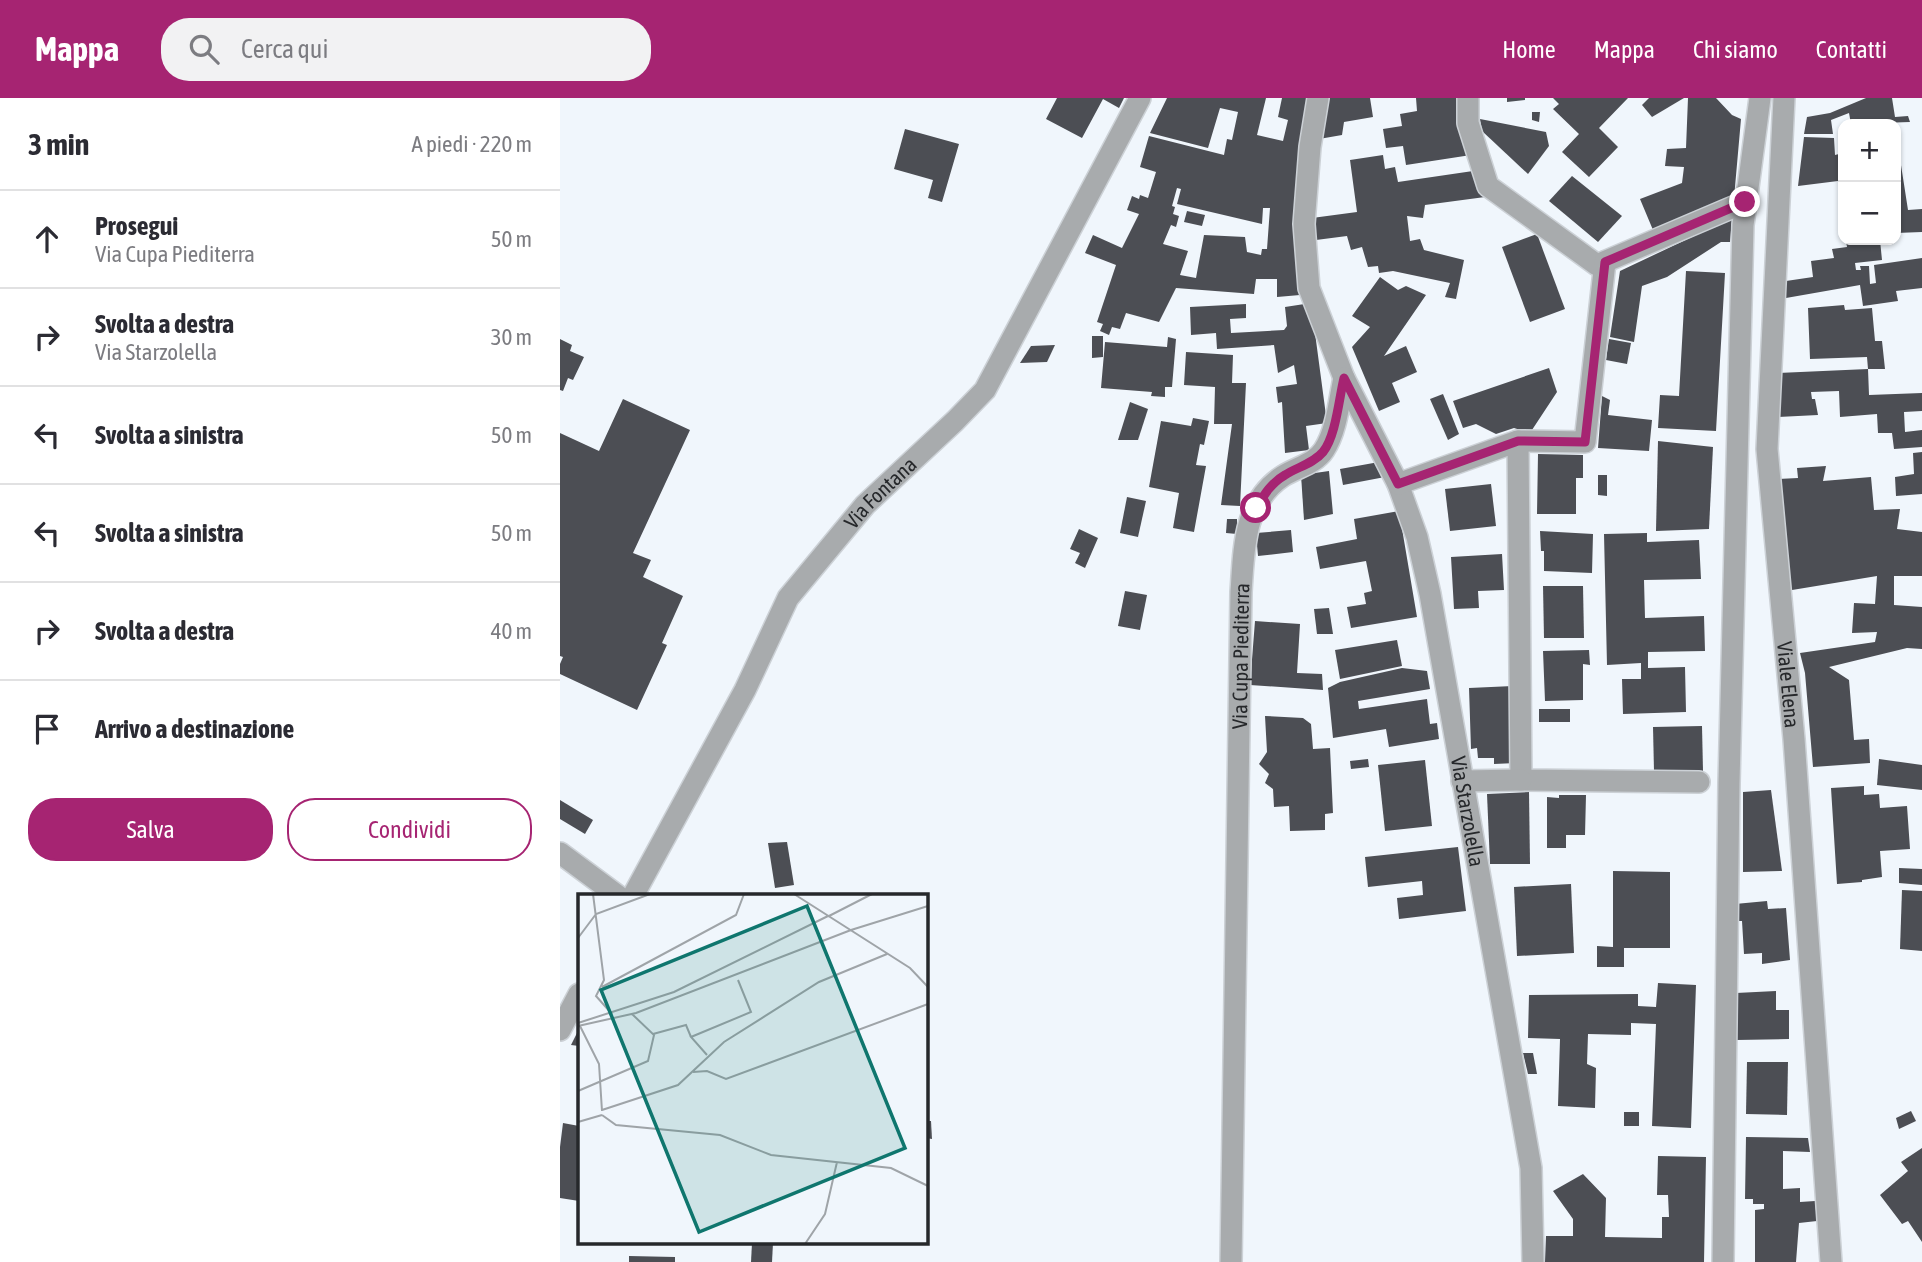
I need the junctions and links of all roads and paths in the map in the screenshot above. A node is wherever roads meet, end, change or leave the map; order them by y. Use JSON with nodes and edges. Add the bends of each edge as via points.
{"nodes":[{"id":1,"x":1140,"y":98,"type":"edge"},
{"id":2,"x":1318,"y":98,"type":"edge"},
{"id":3,"x":1468,"y":98,"type":"edge"},
{"id":4,"x":1804,"y":98,"type":"edge"},
{"id":5,"x":1784,"y":102,"type":"edge"},
{"id":6,"x":1759,"y":103,"type":"edge"},
{"id":7,"x":1745,"y":202,"type":"junction"},
{"id":8,"x":1605,"y":262,"type":"junction"},
{"id":9,"x":1344,"y":378,"type":"junction"},
{"id":10,"x":1518,"y":441,"type":"junction"},
{"id":11,"x":1398,"y":484,"type":"junction"},
{"id":12,"x":1462,"y":780,"type":"junction"},
{"id":13,"x":1521,"y":780,"type":"junction"},
{"id":14,"x":1699,"y":782,"type":"dead end"},
{"id":15,"x":560,"y":853,"type":"edge"},
{"id":16,"x":615,"y":894,"type":"edge"},
{"id":17,"x":634,"y":894,"type":"edge"},
{"id":18,"x":578,"y":997,"type":"edge"},
{"id":19,"x":560,"y":1030,"type":"edge"},
{"id":20,"x":1231,"y":1262,"type":"edge"},
{"id":21,"x":1533,"y":1262,"type":"edge"},
{"id":22,"x":1723,"y":1262,"type":"edge"},
{"id":23,"x":1831,"y":1262,"type":"edge"}],
"edges":[{"from":1,"to":17,"type":"street","name":"Via Fontana","via":[[985,390],[865,505],[788,598],[745,690]]},
{"from":2,"to":9,"type":"street","via":[[1304,224],[1309,288]]},
{"from":3,"to":8,"type":"street","via":[[1468,123],[1488,186],[1597,265]]},
{"from":4,"to":5,"type":"street"},
{"from":5,"to":6,"type":"street"},
{"from":5,"to":23,"type":"street","name":"Viale Elena","via":[[1767,449],[1794,739]]},
{"from":6,"to":7,"type":"street"},
{"from":7,"to":8,"type":"street"},
{"from":7,"to":22,"type":"street","via":[[1729,783]]},
{"from":8,"to":10,"type":"street","via":[[1585,442]]},
{"from":9,"to":11,"type":"street","name":"Via Starzolella"},
{"from":9,"to":20,"type":"street","name":"Via Cupa Piediterra","via":[[1322,453],[1269,488],[1245,532]]},
{"from":10,"to":11,"type":"street"},
{"from":10,"to":13,"type":"street"},
{"from":11,"to":12,"type":"street","name":"Via Starzolella","via":[[1430,594]]},
{"from":12,"to":13,"type":"street"},
{"from":12,"to":21,"type":"street","name":"Via Starzolella","via":[[1531,1168]]},
{"from":13,"to":14,"type":"street"},
{"from":15,"to":16,"type":"street"},
{"from":18,"to":19,"type":"street"}]}
